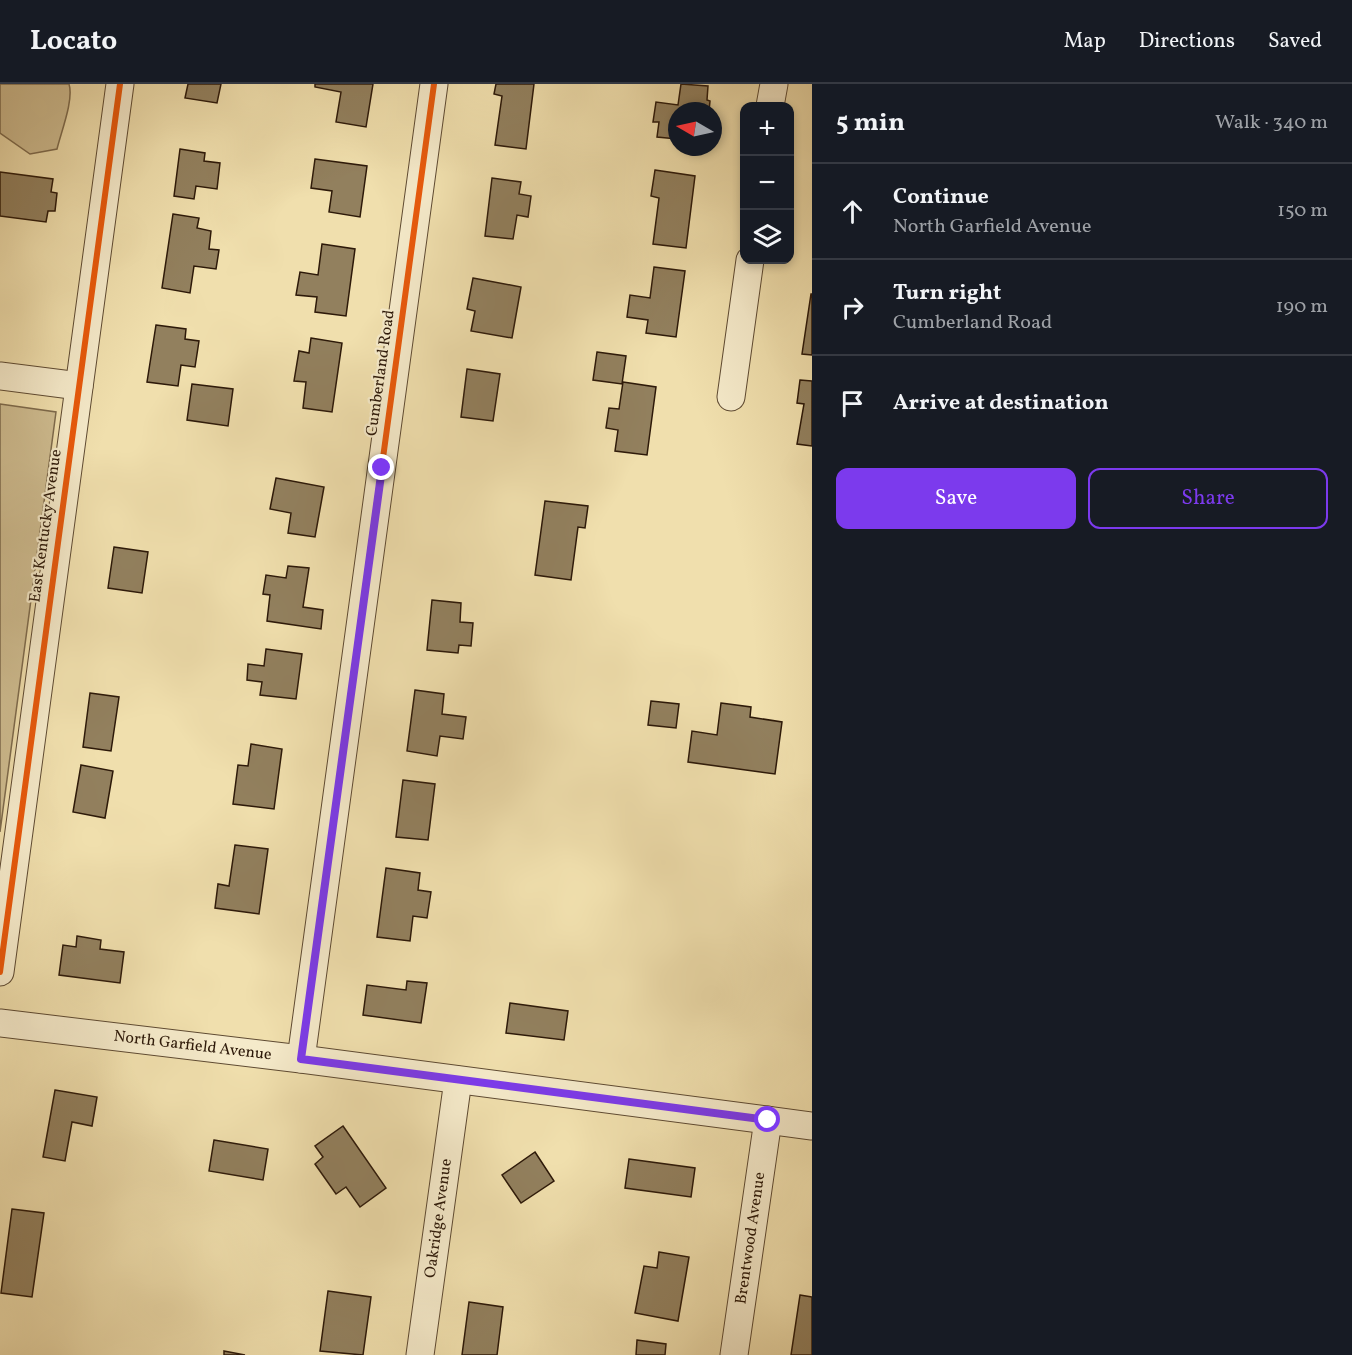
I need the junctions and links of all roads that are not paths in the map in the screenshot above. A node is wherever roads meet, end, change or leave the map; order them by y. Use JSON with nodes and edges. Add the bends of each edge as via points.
{"nodes":[{"id":1,"x":120,"y":84,"type":"edge"},
{"id":2,"x":434,"y":84,"type":"edge"},
{"id":3,"x":774,"y":84,"type":"edge"},
{"id":4,"x":771,"y":102,"type":"edge"},
{"id":5,"x":749,"y":264,"type":"edge"},
{"id":6,"x":0,"y":376,"type":"edge"},
{"id":7,"x":79,"y":386,"type":"junction"},
{"id":8,"x":731,"y":397,"type":"dead end"},
{"id":9,"x":0,"y":972,"type":"edge"},
{"id":10,"x":0,"y":1023,"type":"edge"},
{"id":11,"x":301,"y":1059,"type":"junction"},
{"id":12,"x":458,"y":1080,"type":"junction"},
{"id":13,"x":768,"y":1120,"type":"junction"},
{"id":14,"x":812,"y":1126,"type":"edge"},
{"id":15,"x":420,"y":1355,"type":"edge"},
{"id":16,"x":734,"y":1355,"type":"edge"}],
"edges":[{"from":1,"to":7,"type":"street","name":"East Kentucky Avenue"},
{"from":2,"to":11,"type":"street","name":"Cumberland Road"},
{"from":3,"to":4,"type":"street"},
{"from":5,"to":8,"type":"street"},
{"from":6,"to":7,"type":"street"},
{"from":7,"to":9,"type":"street","name":"East Kentucky Avenue"},
{"from":10,"to":11,"type":"street","name":"North Garfield Avenue"},
{"from":11,"to":12,"type":"street","name":"North Garfield Avenue"},
{"from":12,"to":13,"type":"street","name":"North Garfield Avenue"},
{"from":12,"to":15,"type":"street","name":"Oakridge Avenue"},
{"from":13,"to":14,"type":"street","name":"North Garfield Avenue"},
{"from":13,"to":16,"type":"street","name":"Brentwood Avenue"}]}
